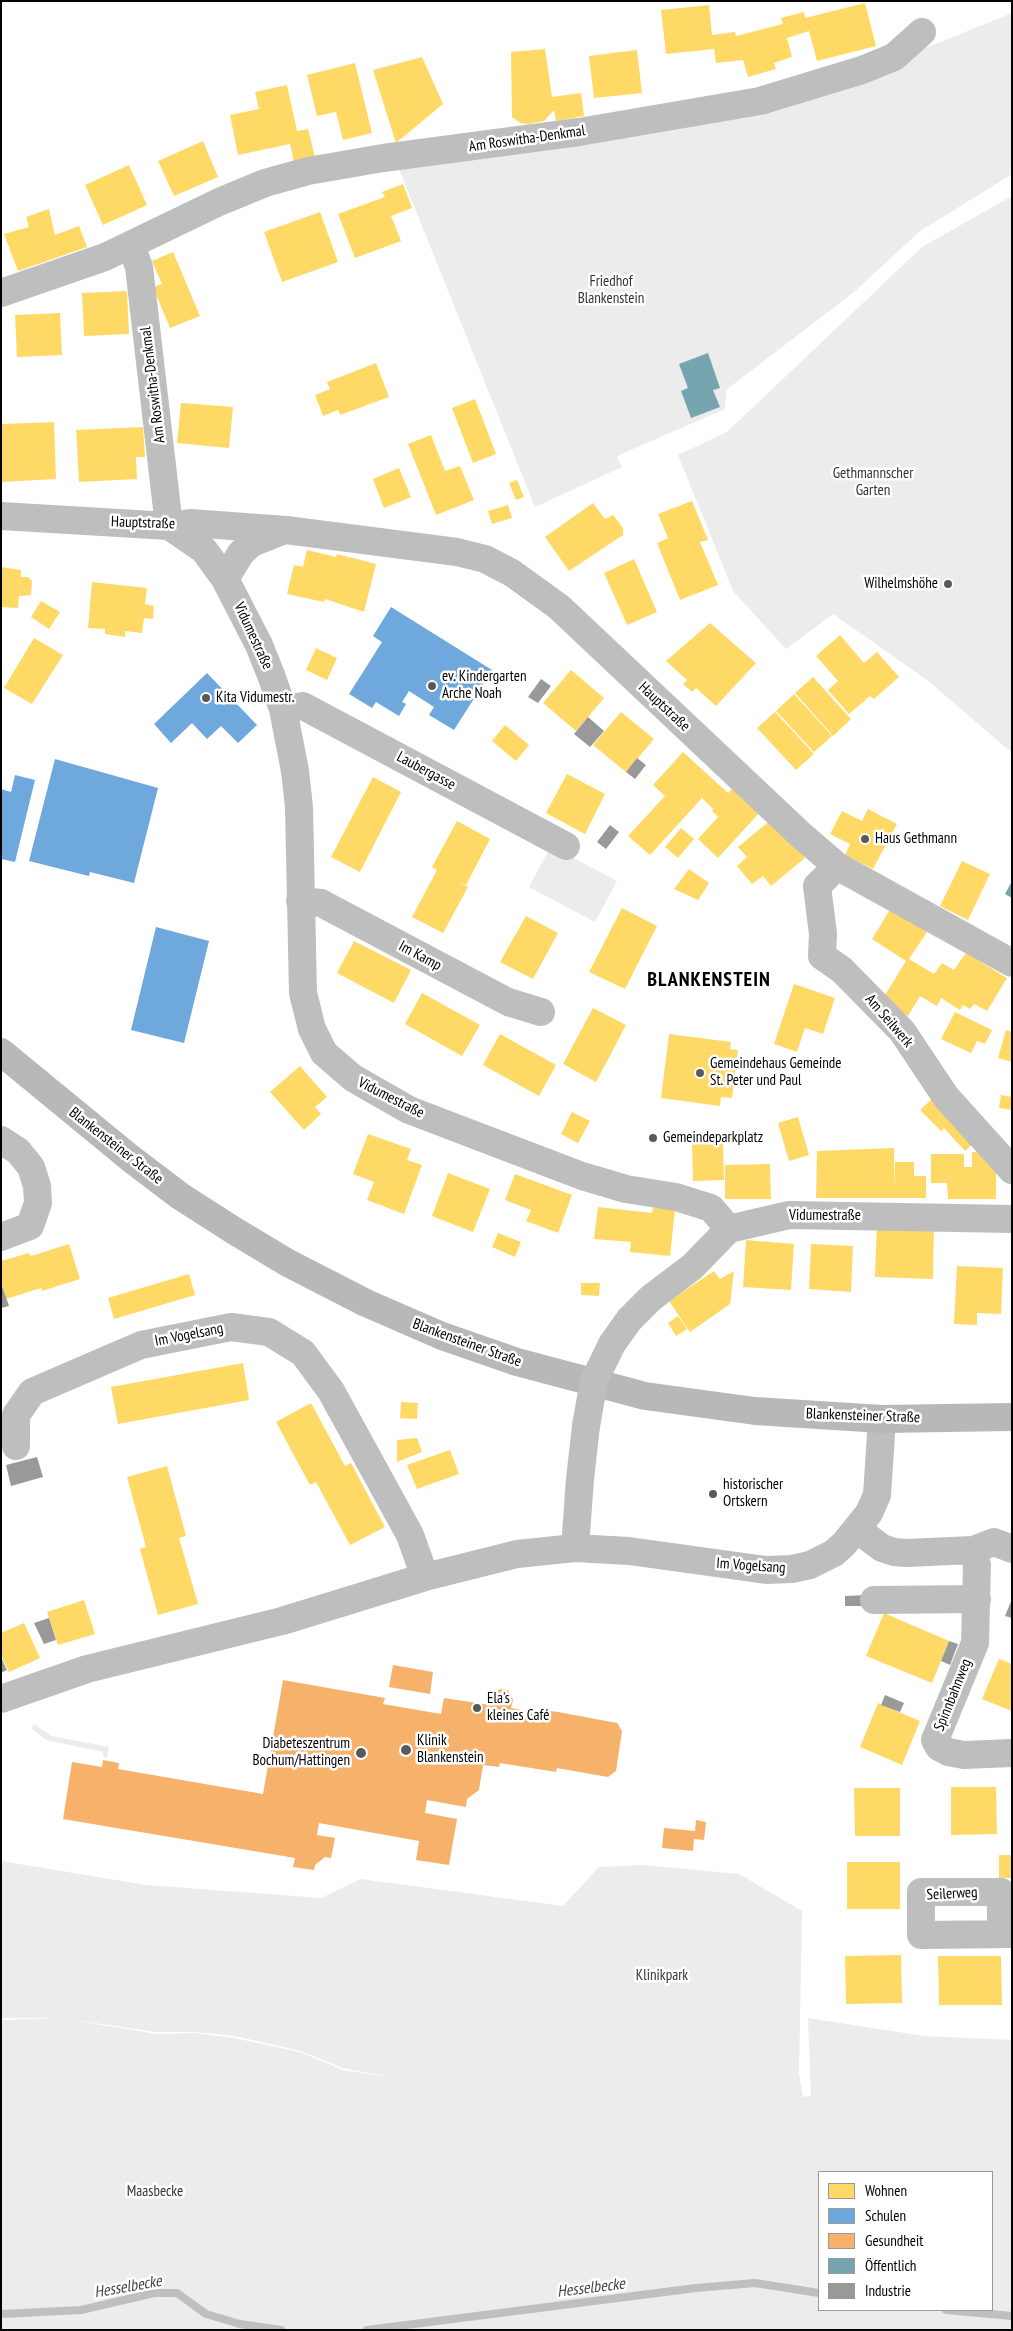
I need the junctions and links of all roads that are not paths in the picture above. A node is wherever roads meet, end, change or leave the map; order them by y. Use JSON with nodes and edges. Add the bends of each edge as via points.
{"nodes":[{"id":1,"x":922,"y":32,"type":"dead end"},
{"id":2,"x":131,"y":246,"type":"junction"},
{"id":3,"x":1,"y":293,"type":"edge"},
{"id":4,"x":1,"y":516,"type":"edge"},
{"id":5,"x":169,"y":526,"type":"junction"},
{"id":6,"x":286,"y":530,"type":"junction"},
{"id":7,"x":225,"y":579,"type":"junction"},
{"id":8,"x":282,"y":709,"type":"junction"},
{"id":9,"x":566,"y":846,"type":"dead end"},
{"id":10,"x":837,"y":866,"type":"junction"},
{"id":11,"x":300,"y":900,"type":"junction"},
{"id":12,"x":1012,"y":963,"type":"edge"},
{"id":13,"x":541,"y":1012,"type":"dead end"},
{"id":14,"x":1,"y":1052,"type":"edge"},
{"id":15,"x":1,"y":1140,"type":"edge"},
{"id":16,"x":1012,"y":1170,"type":"edge"},
{"id":17,"x":1012,"y":1219,"type":"edge"},
{"id":18,"x":729,"y":1229,"type":"junction"},
{"id":19,"x":1,"y":1237,"type":"edge"},
{"id":20,"x":1012,"y":1418,"type":"edge"},
{"id":21,"x":882,"y":1419,"type":"junction"},
{"id":22,"x":16,"y":1446,"type":"dead end"},
{"id":23,"x":858,"y":1530,"type":"junction"},
{"id":24,"x":993,"y":1547,"type":"edge"},
{"id":25,"x":575,"y":1548,"type":"junction"},
{"id":26,"x":425,"y":1577,"type":"junction"},
{"id":27,"x":977,"y":1599,"type":"junction"},
{"id":28,"x":874,"y":1600,"type":"dead end"},
{"id":29,"x":1,"y":1699,"type":"edge"},
{"id":30,"x":1012,"y":1753,"type":"edge"}],
"edges":[{"from":1,"to":2,"type":"street","name":"Am Roswitha-Denkmal","via":[[894,57],[760,101],[579,132],[308,171],[265,183],[219,202]]},
{"from":2,"to":3,"type":"street","name":"Am Roswitha-Denkmal"},
{"from":2,"to":5,"type":"street","name":"Am Roswitha-Denkmal","via":[[139,267]]},
{"from":4,"to":5,"type":"street","name":"Hauptstraße"},
{"from":5,"to":6,"type":"street","name":"Hauptstraße","via":[[190,523]]},
{"from":5,"to":7,"type":"street","name":"Vidumestraße","via":[[204,550]]},
{"from":6,"to":7,"type":"street","name":"Hauptstraße","via":[[252,543],[241,553]]},
{"from":6,"to":10,"type":"street","name":"Hauptstraße","via":[[458,552],[485,559],[512,573],[559,607]]},
{"from":7,"to":8,"type":"street","name":"Vidumestraße","via":[[259,645]]},
{"from":8,"to":9,"type":"street","name":"Laubergasse","via":[[303,706]]},
{"from":8,"to":11,"type":"street","name":"Vidumestraße","via":[[299,807]]},
{"from":10,"to":12,"type":"street","name":"Hauptstraße"},
{"from":10,"to":16,"type":"street","name":"Am Seilwerk","via":[[817,886],[823,934],[822,956],[842,970],[902,1031],[946,1097]]},
{"from":11,"to":13,"type":"street","name":"Im Kamp","via":[[321,903],[508,1002]]},
{"from":11,"to":18,"type":"street","name":"Vidumestraße","via":[[303,993],[312,1029],[324,1053],[353,1078],[409,1110],[582,1176],[711,1208]]},
{"from":14,"to":21,"type":"main road","name":"Blankensteiner Straße","via":[[180,1196],[288,1263],[366,1303],[442,1336],[517,1362],[645,1396],[754,1411]]},
{"from":15,"to":19,"type":"street","via":[[18,1151],[31,1167],[38,1204],[30,1226]]},
{"from":17,"to":18,"type":"street","name":"Vidumestraße","via":[[789,1215]]},
{"from":18,"to":25,"type":"street","bridge":true,"via":[[692,1267],[651,1298],[629,1320],[612,1344],[594,1381],[586,1426]]},
{"from":20,"to":21,"type":"main road","name":"Blankensteiner Straße"},
{"from":21,"to":23,"type":"street","name":"Im Vogelsang","via":[[877,1495]]},
{"from":22,"to":26,"type":"street","name":"Im Vogelsang","via":[[16,1415],[32,1392],[140,1344],[232,1327],[269,1332],[303,1353],[331,1391],[410,1535]]},
{"from":23,"to":24,"type":"street","via":[[882,1548],[894,1552]]},
{"from":23,"to":25,"type":"street","name":"Im Vogelsang","via":[[834,1553],[810,1565],[792,1569],[766,1570]]},
{"from":24,"to":27,"type":"street","name":"Spinnbahnweg","via":[[977,1565]]},
{"from":25,"to":26,"type":"street","name":"Im Vogelsang","via":[[496,1558]]},
{"from":26,"to":29,"type":"street","name":"Im Vogelsang","via":[[282,1621],[87,1669]]},
{"from":27,"to":28,"type":"street"},
{"from":27,"to":30,"type":"street","name":"Spinnbahnweg","via":[[975,1643],[935,1740],[939,1748],[956,1753]]}]}
